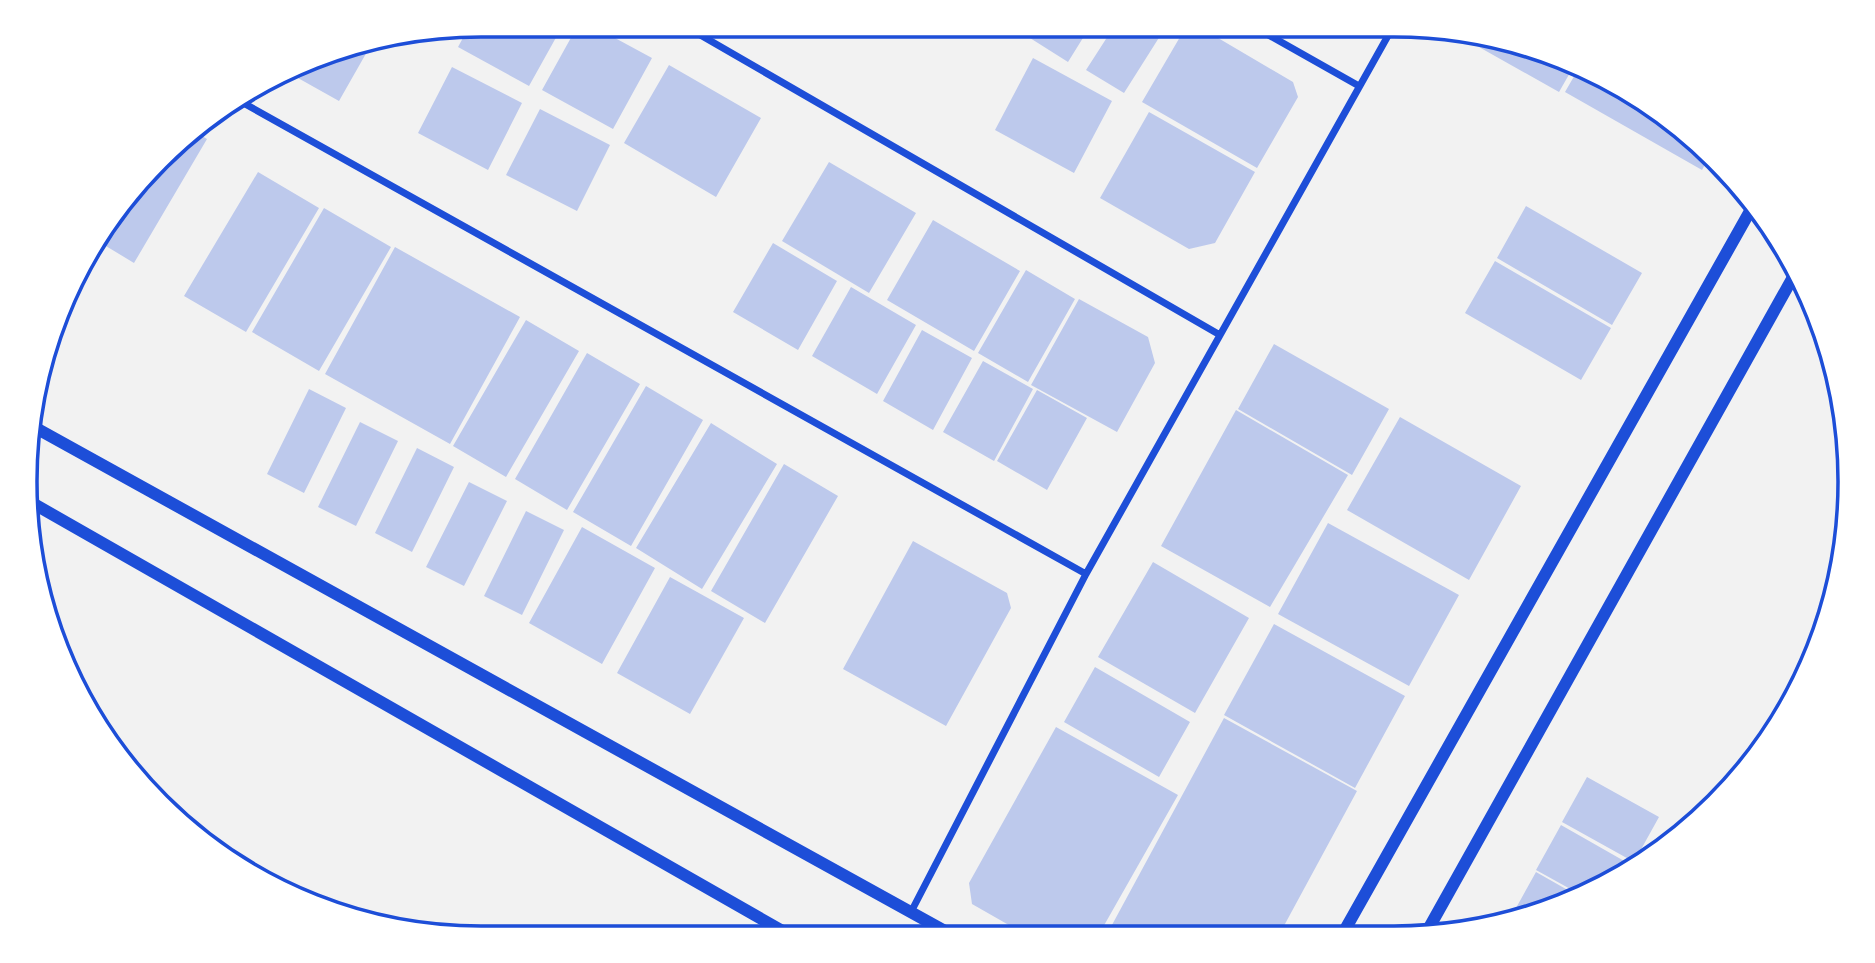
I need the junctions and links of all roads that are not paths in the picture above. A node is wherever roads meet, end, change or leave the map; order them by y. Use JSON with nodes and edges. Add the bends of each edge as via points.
{"nodes":[{"id":1,"x":704,"y":37,"type":"edge"},
{"id":2,"x":1272,"y":37,"type":"edge"},
{"id":3,"x":1387,"y":37,"type":"edge"},
{"id":4,"x":1359,"y":86,"type":"junction"},
{"id":5,"x":246,"y":104,"type":"edge"},
{"id":6,"x":1748,"y":214,"type":"edge"},
{"id":7,"x":1790,"y":282,"type":"edge"},
{"id":8,"x":1220,"y":335,"type":"junction"},
{"id":9,"x":40,"y":430,"type":"edge"},
{"id":10,"x":38,"y":506,"type":"edge"},
{"id":11,"x":1086,"y":574,"type":"junction"},
{"id":12,"x":911,"y":912,"type":"junction"},
{"id":13,"x":1431,"y":924,"type":"edge"},
{"id":14,"x":774,"y":926,"type":"edge"},
{"id":15,"x":936,"y":926,"type":"edge"},
{"id":16,"x":1347,"y":926,"type":"edge"}],
"edges":[{"from":1,"to":8,"type":"street"},
{"from":2,"to":4,"type":"street"},
{"from":3,"to":4,"type":"street"},
{"from":4,"to":8,"type":"street"},
{"from":5,"to":11,"type":"street"},
{"from":6,"to":16,"type":"street"},
{"from":7,"to":13,"type":"street"},
{"from":8,"to":11,"type":"street"},
{"from":9,"to":12,"type":"street"},
{"from":10,"to":14,"type":"street"},
{"from":11,"to":12,"type":"street"},
{"from":12,"to":15,"type":"street"}]}
